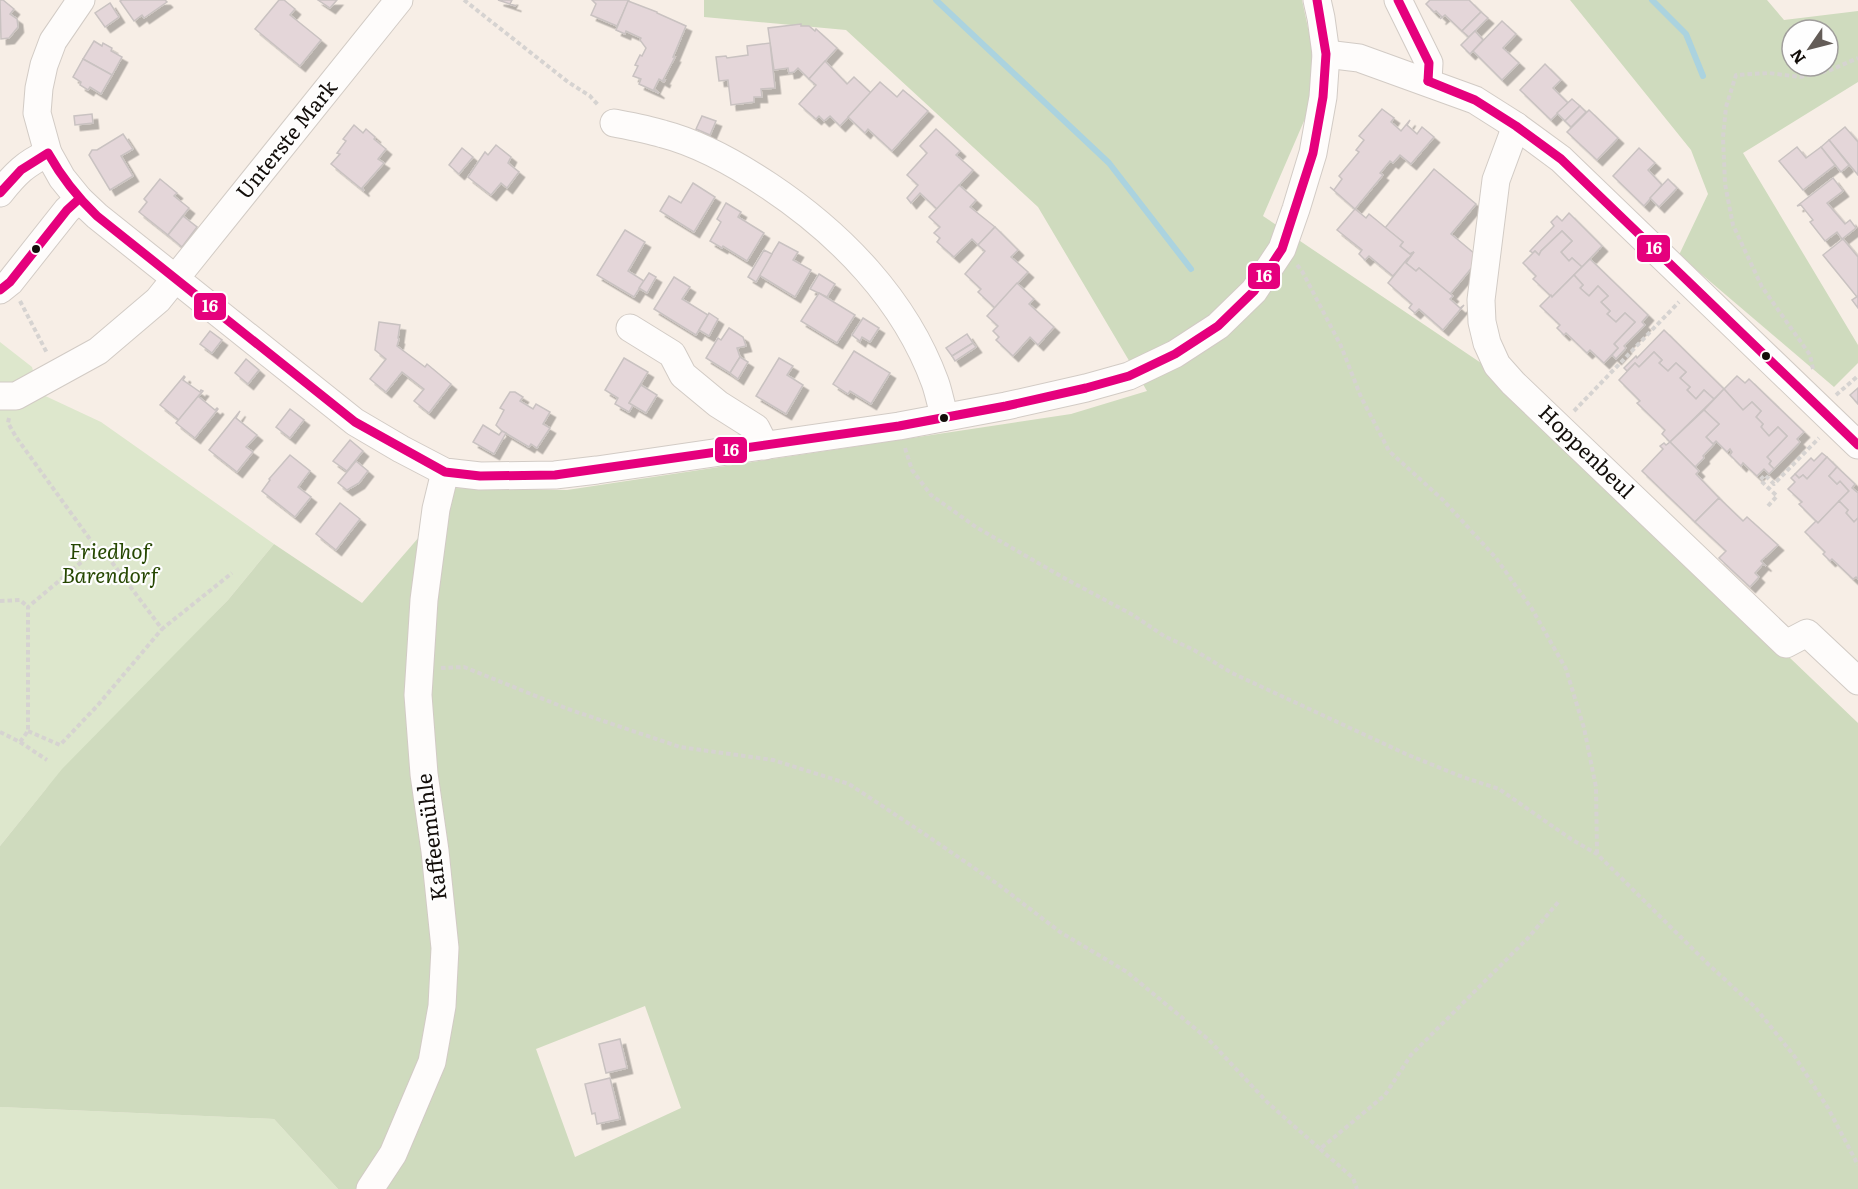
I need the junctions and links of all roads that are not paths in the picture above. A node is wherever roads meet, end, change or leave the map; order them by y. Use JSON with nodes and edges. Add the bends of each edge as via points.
{"nodes":[{"id":1,"x":81,"y":0,"type":"edge"},
{"id":2,"x":399,"y":0,"type":"edge"},
{"id":3,"x":1317,"y":0,"type":"edge"},
{"id":4,"x":1398,"y":0,"type":"edge"},
{"id":5,"x":1326,"y":54,"type":"junction"},
{"id":6,"x":1428,"y":81,"type":"junction"},
{"id":7,"x":614,"y":123,"type":"road end"},
{"id":8,"x":1516,"y":126,"type":"junction"},
{"id":9,"x":48,"y":153,"type":"junction"},
{"id":10,"x":0,"y":193,"type":"edge"},
{"id":11,"x":79,"y":200,"type":"junction"},
{"id":12,"x":175,"y":280,"type":"junction"},
{"id":13,"x":5,"y":286,"type":"edge"},
{"id":14,"x":630,"y":328,"type":"dead end"},
{"id":15,"x":0,"y":396,"type":"edge"},
{"id":16,"x":945,"y":417,"type":"junction"},
{"id":17,"x":1858,"y":445,"type":"edge"},
{"id":18,"x":765,"y":446,"type":"junction"},
{"id":19,"x":445,"y":472,"type":"junction"},
{"id":20,"x":1858,"y":681,"type":"edge"},
{"id":21,"x":370,"y":1189,"type":"edge"}],
"edges":[{"from":1,"to":9,"type":"street","via":[[53,41],[39,88],[37,112]]},
{"from":2,"to":12,"type":"street","name":"Unterste Mark"},
{"from":3,"to":5,"type":"street"},
{"from":4,"to":6,"type":"street","via":[[1429,63]]},
{"from":5,"to":6,"type":"street","via":[[1359,58]]},
{"from":5,"to":16,"type":"street","via":[[1313,153],[1282,249],[1254,291],[1218,326],[1175,354],[1129,376]]},
{"from":6,"to":8,"type":"street","via":[[1475,100]]},
{"from":7,"to":16,"type":"street","via":[[664,134],[716,155],[788,198],[828,230],[862,264],[905,321],[921,349]]},
{"from":8,"to":17,"type":"street","via":[[1561,159]]},
{"from":8,"to":20,"type":"street","name":"Hoppenbeul","via":[[1496,180],[1482,300],[1482,322],[1497,365],[1786,644],[1808,633]]},
{"from":9,"to":10,"type":"street","via":[[29,162]]},
{"from":9,"to":11,"type":"street"},
{"from":11,"to":12,"type":"street"},
{"from":11,"to":13,"type":"street"},
{"from":12,"to":15,"type":"street","name":"Unterste Mark","via":[[158,300],[98,351],[16,396]]},
{"from":12,"to":19,"type":"street","via":[[356,422]]},
{"from":14,"to":18,"type":"street","via":[[672,354],[683,375],[756,428]]},
{"from":16,"to":18,"type":"street"},
{"from":18,"to":19,"type":"street","via":[[555,475],[480,476]]},
{"from":19,"to":21,"type":"street","name":"Kaffeemühle","via":[[423,600],[418,695],[445,948],[442,1006],[432,1062],[393,1154]]}]}
